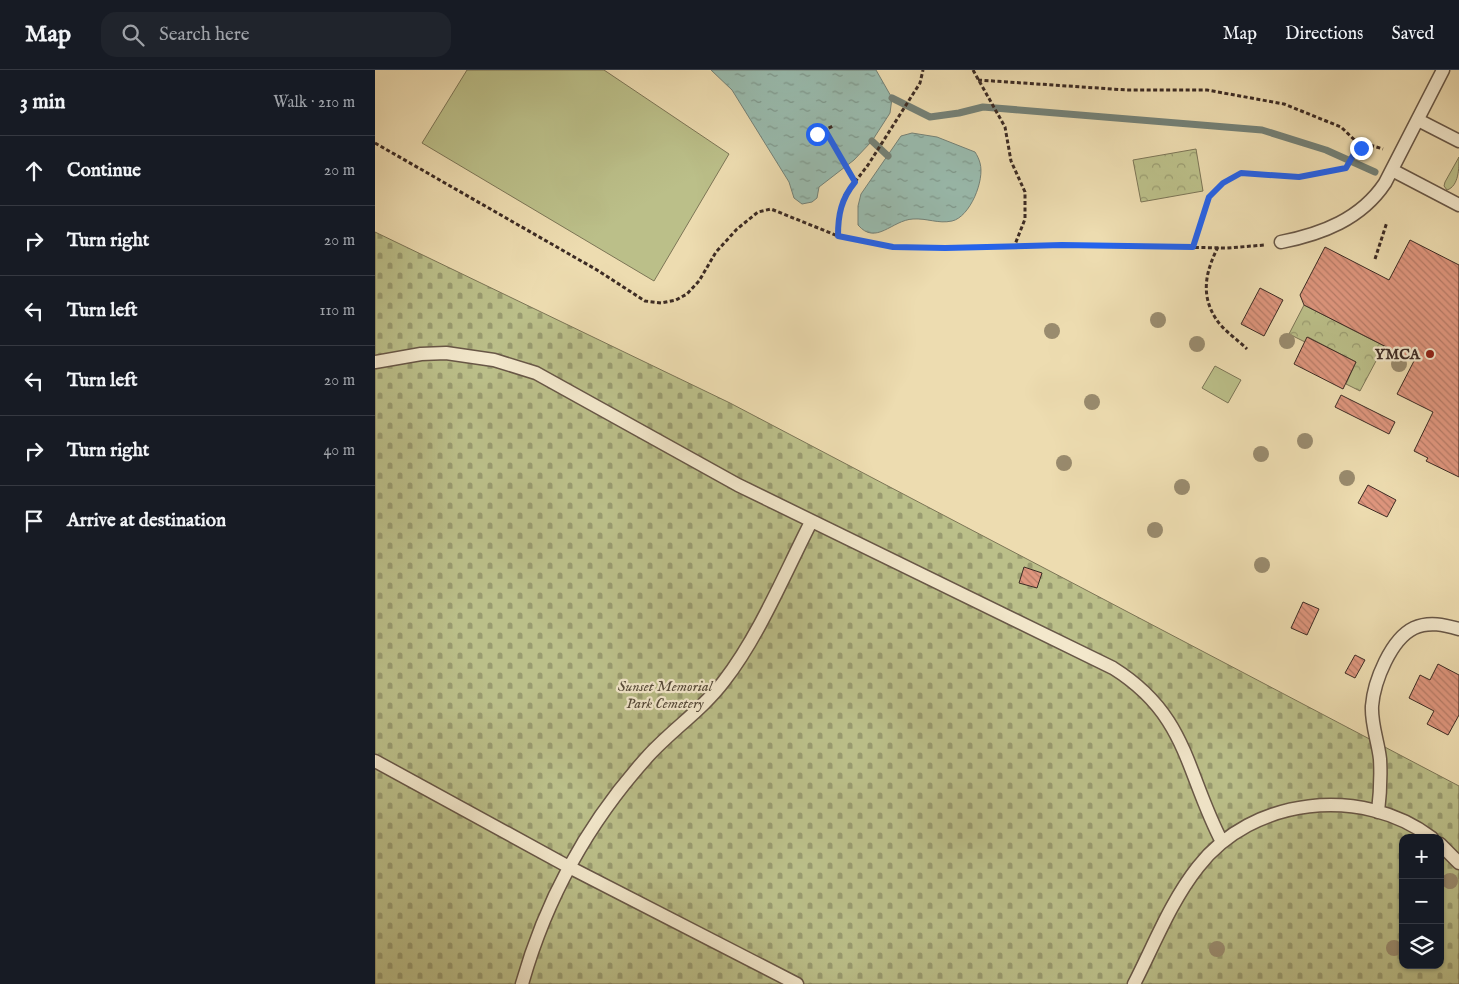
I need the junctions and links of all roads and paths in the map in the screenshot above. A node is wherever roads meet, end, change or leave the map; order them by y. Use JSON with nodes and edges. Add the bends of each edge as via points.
{"nodes":[{"id":1,"x":923,"y":70,"type":"edge"},
{"id":2,"x":973,"y":70,"type":"edge"},
{"id":3,"x":1443,"y":70,"type":"edge"},
{"id":4,"x":978,"y":80,"type":"junction"},
{"id":5,"x":1418,"y":120,"type":"junction"},
{"id":6,"x":833,"y":126,"type":"dead end"},
{"id":7,"x":825,"y":130,"type":"junction"},
{"id":8,"x":817,"y":134,"type":"dead end"},
{"id":9,"x":1459,"y":141,"type":"edge"},
{"id":10,"x":375,"y":143,"type":"edge"},
{"id":11,"x":1363,"y":148,"type":"junction"},
{"id":12,"x":1400,"y":155,"type":"junction"},
{"id":13,"x":1392,"y":170,"type":"junction"},
{"id":14,"x":855,"y":182,"type":"junction"},
{"id":15,"x":1459,"y":205,"type":"edge"},
{"id":16,"x":1387,"y":222,"type":"dead end"},
{"id":17,"x":838,"y":236,"type":"junction"},
{"id":18,"x":1281,"y":242,"type":"joint"},
{"id":19,"x":1014,"y":246,"type":"junction"},
{"id":20,"x":1193,"y":247,"type":"junction"},
{"id":21,"x":1218,"y":247,"type":"junction"},
{"id":22,"x":1375,"y":259,"type":"dead end"},
{"id":23,"x":1247,"y":349,"type":"dead end"},
{"id":24,"x":375,"y":362,"type":"edge"},
{"id":25,"x":811,"y":522,"type":"junction"},
{"id":26,"x":1459,"y":629,"type":"edge"},
{"id":27,"x":375,"y":761,"type":"edge"},
{"id":28,"x":1378,"y":812,"type":"junction"},
{"id":29,"x":1425,"y":834,"type":"edge"},
{"id":30,"x":1222,"y":842,"type":"junction"},
{"id":31,"x":1444,"y":848,"type":"edge"},
{"id":32,"x":1459,"y":863,"type":"edge"},
{"id":33,"x":569,"y":867,"type":"junction"},
{"id":34,"x":521,"y":984,"type":"edge"},
{"id":35,"x":797,"y":984,"type":"edge"},
{"id":36,"x":1134,"y":984,"type":"edge"}],
"edges":[{"from":1,"to":14,"type":"path","via":[[920,82]]},
{"from":2,"to":4,"type":"path"},
{"from":3,"to":5,"type":"lane"},
{"from":4,"to":11,"type":"path","via":[[1127,90],[1207,90],[1283,104],[1341,127]]},
{"from":4,"to":19,"type":"path","via":[[1005,127],[1011,161],[1025,192],[1025,218]]},
{"from":5,"to":9,"type":"lane"},
{"from":5,"to":12,"type":"lane"},
{"from":6,"to":7,"type":"path"},
{"from":7,"to":8,"type":"path"},
{"from":7,"to":14,"type":"path"},
{"from":10,"to":17,"type":"path","via":[[597,270],[645,301],[661,303],[687,294],[716,252],[737,228],[758,212],[771,209]]},
{"from":11,"to":12,"type":"path","via":[[1370,145]]},
{"from":11,"to":20,"type":"path","via":[[1355,152],[1346,168],[1299,177],[1241,173],[1223,183],[1209,197]]},
{"from":12,"to":13,"type":"lane"},
{"from":13,"to":15,"type":"lane"},
{"from":13,"to":18,"type":"lane","via":[[1375,198],[1355,216],[1340,224]]},
{"from":14,"to":17,"type":"path","via":[[845,194],[838,218]]},
{"from":16,"to":22,"type":"path"},
{"from":17,"to":19,"type":"path","via":[[893,247]]},
{"from":18,"to":21,"type":"path"},
{"from":19,"to":20,"type":"path"},
{"from":20,"to":21,"type":"path"},
{"from":21,"to":23,"type":"path","via":[[1207,268],[1205,290],[1216,319]]},
{"from":24,"to":25,"type":"lane","via":[[421,354],[446,354],[494,360],[523,368]]},
{"from":25,"to":30,"type":"lane","via":[[1113,668],[1136,683],[1156,702],[1172,725],[1189,760],[1208,816]]},
{"from":25,"to":33,"type":"lane","via":[[745,649],[724,681],[699,709],[650,753],[615,794]]},
{"from":26,"to":28,"type":"lane","via":[[1429,624],[1414,628],[1401,637],[1380,672],[1372,708],[1380,758]]},
{"from":27,"to":33,"type":"lane"},
{"from":28,"to":29,"type":"lane"},
{"from":28,"to":30,"type":"lane","via":[[1317,804],[1263,818]]},
{"from":30,"to":36,"type":"lane","via":[[1185,885]]},
{"from":31,"to":32,"type":"lane"},
{"from":33,"to":34,"type":"lane","via":[[538,935]]},
{"from":33,"to":35,"type":"lane"}]}
